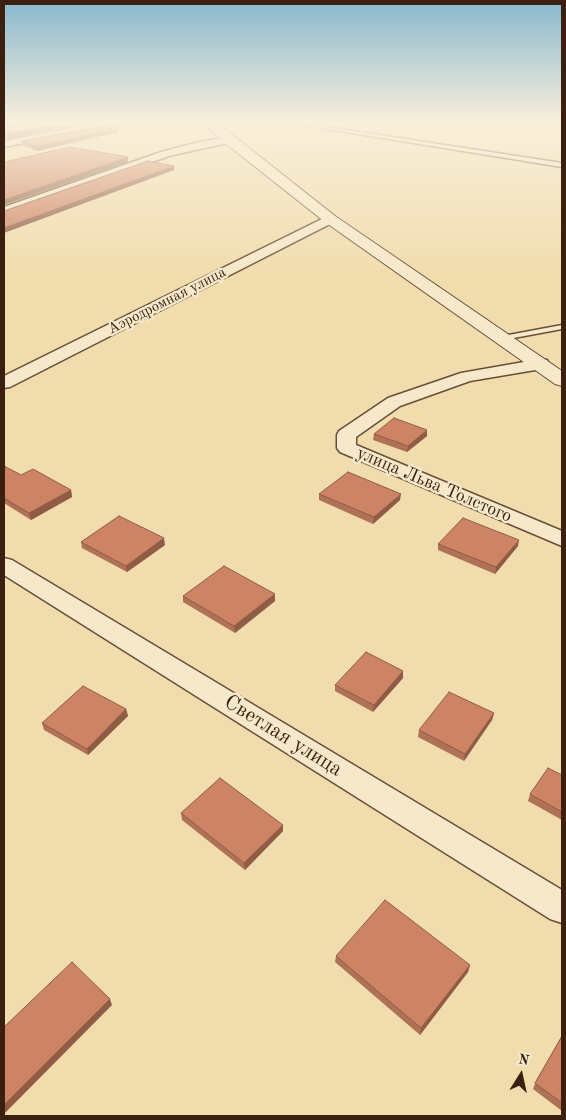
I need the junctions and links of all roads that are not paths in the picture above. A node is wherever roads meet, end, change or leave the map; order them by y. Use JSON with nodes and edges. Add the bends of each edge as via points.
{"nodes":[{"id":1,"x":111,"y":173,"type":"edge"},
{"id":2,"x":272,"y":173,"type":"edge"},
{"id":3,"x":4,"y":211,"type":"edge"},
{"id":4,"x":330,"y":219,"type":"junction"},
{"id":5,"x":562,"y":327,"type":"edge"},
{"id":6,"x":503,"y":338,"type":"junction"},
{"id":7,"x":541,"y":364,"type":"junction"},
{"id":8,"x":562,"y":380,"type":"edge"},
{"id":9,"x":4,"y":384,"type":"edge"},
{"id":10,"x":562,"y":539,"type":"edge"},
{"id":11,"x":4,"y":564,"type":"edge"},
{"id":12,"x":562,"y":908,"type":"edge"}],
"edges":[{"from":1,"to":3,"type":"street"},
{"from":2,"to":4,"type":"street"},
{"from":4,"to":6,"type":"street"},
{"from":4,"to":9,"type":"street","name":"Аэродромная улица"},
{"from":5,"to":6,"type":"lane"},
{"from":6,"to":7,"type":"street"},
{"from":7,"to":8,"type":"street"},
{"from":7,"to":10,"type":"street","name":"улица Льва Толстого","via":[[467,377],[394,402],[346,435],[347,448]]},
{"from":11,"to":12,"type":"street","name":"Светлая улица"}]}
